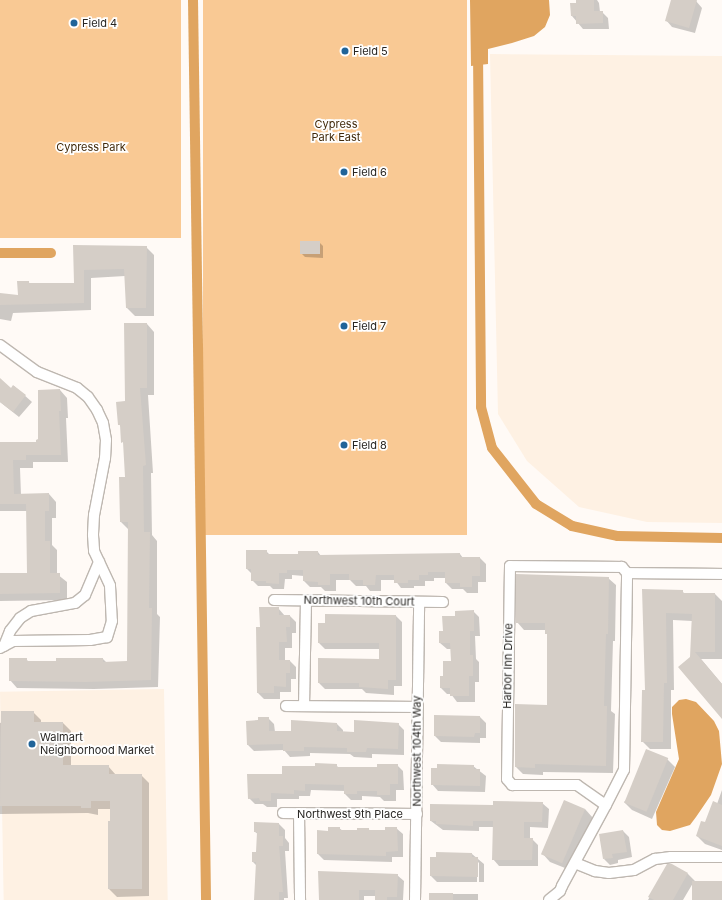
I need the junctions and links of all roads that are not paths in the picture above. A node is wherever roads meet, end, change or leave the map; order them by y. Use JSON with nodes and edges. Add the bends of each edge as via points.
{"nodes":[{"id":1,"x":0,"y":345,"type":"edge"},
{"id":2,"x":99,"y":562,"type":"junction"},
{"id":3,"x":627,"y":573,"type":"junction"},
{"id":4,"x":722,"y":574,"type":"edge"},
{"id":5,"x":274,"y":600,"type":"dead end"},
{"id":6,"x":306,"y":600,"type":"junction"},
{"id":7,"x":419,"y":602,"type":"junction"},
{"id":8,"x":443,"y":602,"type":"dead end"},
{"id":9,"x":2,"y":647,"type":"edge"},
{"id":10,"x":286,"y":706,"type":"dead end"},
{"id":11,"x":304,"y":706,"type":"junction"},
{"id":12,"x":418,"y":707,"type":"junction"},
{"id":13,"x":606,"y":805,"type":"junction"},
{"id":14,"x":283,"y":813,"type":"dead end"},
{"id":15,"x":299,"y":813,"type":"junction"},
{"id":16,"x":417,"y":814,"type":"junction"},
{"id":17,"x":722,"y":857,"type":"edge"},
{"id":18,"x":575,"y":863,"type":"junction"},
{"id":19,"x":561,"y":895,"type":"edge"},
{"id":20,"x":300,"y":900,"type":"edge"},
{"id":21,"x":415,"y":900,"type":"edge"},
{"id":22,"x":550,"y":900,"type":"edge"}],
"edges":[{"from":1,"to":2,"type":"street","via":[[37,372],[77,388],[88,397],[103,423],[106,440],[105,458],[94,515],[94,551]]},
{"from":2,"to":9,"type":"street","via":[[85,595],[75,604],[31,611],[20,618]]},
{"from":2,"to":9,"type":"street","via":[[110,586],[112,621],[107,637],[90,640],[13,641]]},
{"from":3,"to":4,"type":"street","name":"Harbor Inn Drive"},
{"from":3,"to":13,"type":"street","via":[[624,770]]},
{"from":3,"to":13,"type":"street","name":"Harbor Inn Drive","via":[[622,567],[510,566],[507,779],[512,785],[577,785]]},
{"from":5,"to":6,"type":"street","name":"Northwest 10th Court"},
{"from":6,"to":7,"type":"street","name":"Northwest 10th Court"},
{"from":6,"to":11,"type":"street"},
{"from":7,"to":8,"type":"street","name":"Northwest 10th Court"},
{"from":7,"to":12,"type":"street","name":"Northwest 104th Way"},
{"from":10,"to":11,"type":"street"},
{"from":11,"to":12,"type":"street"},
{"from":12,"to":16,"type":"street","name":"Northwest 104th Way"},
{"from":13,"to":18,"type":"street"},
{"from":14,"to":15,"type":"street","name":"Northwest 9th Place"},
{"from":15,"to":16,"type":"street","name":"Northwest 9th Place"},
{"from":15,"to":20,"type":"street"},
{"from":16,"to":21,"type":"street","name":"Northwest 104th Way"},
{"from":17,"to":18,"type":"street","via":[[660,858],[634,870],[609,873],[595,871]]},
{"from":18,"to":19,"type":"street"},
{"from":19,"to":22,"type":"street"}]}
